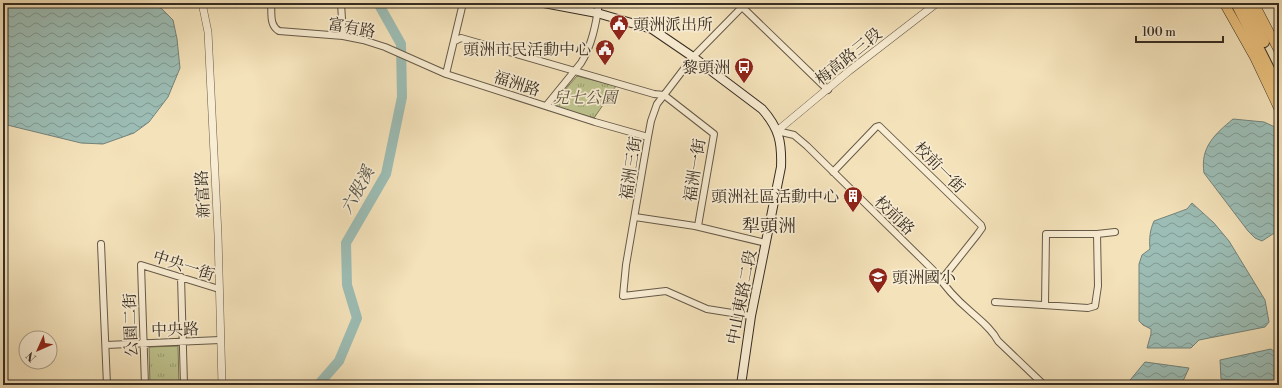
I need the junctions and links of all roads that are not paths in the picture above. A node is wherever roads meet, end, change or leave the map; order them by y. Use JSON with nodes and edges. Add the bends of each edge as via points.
{"nodes":[{"id":1,"x":202,"y":3,"type":"edge"},
{"id":2,"x":271,"y":3,"type":"edge"},
{"id":3,"x":341,"y":3,"type":"edge"},
{"id":4,"x":463,"y":3,"type":"edge"},
{"id":5,"x":544,"y":3,"type":"edge"},
{"id":6,"x":599,"y":3,"type":"edge"},
{"id":7,"x":937,"y":3,"type":"edge"},
{"id":8,"x":1224,"y":3,"type":"edge"},
{"id":9,"x":1236,"y":3,"type":"edge"},
{"id":10,"x":1245,"y":3,"type":"edge"},
{"id":11,"x":1254,"y":3,"type":"edge"},
{"id":12,"x":742,"y":4,"type":"edge"},
{"id":13,"x":598,"y":13,"type":"junction"},
{"id":14,"x":344,"y":36,"type":"junction"},
{"id":15,"x":454,"y":41,"type":"junction"},
{"id":16,"x":1279,"y":51,"type":"edge"},
{"id":17,"x":694,"y":57,"type":"junction"},
{"id":18,"x":574,"y":71,"type":"junction"},
{"id":19,"x":1279,"y":73,"type":"edge"},
{"id":20,"x":446,"y":74,"type":"junction"},
{"id":21,"x":1279,"y":89,"type":"edge"},
{"id":22,"x":828,"y":90,"type":"junction"},
{"id":23,"x":664,"y":95,"type":"junction"},
{"id":24,"x":546,"y":106,"type":"junction"},
{"id":25,"x":1279,"y":109,"type":"edge"},
{"id":26,"x":776,"y":131,"type":"junction"},
{"id":27,"x":648,"y":137,"type":"junction"},
{"id":28,"x":833,"y":172,"type":"junction"},
{"id":29,"x":635,"y":218,"type":"junction"},
{"id":30,"x":698,"y":226,"type":"junction"},
{"id":31,"x":1115,"y":232,"type":"dead end"},
{"id":32,"x":1097,"y":234,"type":"junction"},
{"id":33,"x":766,"y":243,"type":"junction"},
{"id":34,"x":100,"y":244,"type":"dead end"},
{"id":35,"x":141,"y":265,"type":"joint"},
{"id":36,"x":181,"y":277,"type":"junction"},
{"id":37,"x":940,"y":280,"type":"junction"},
{"id":38,"x":219,"y":289,"type":"junction"},
{"id":39,"x":995,"y":302,"type":"dead end"},
{"id":40,"x":1045,"y":305,"type":"junction"},
{"id":41,"x":751,"y":316,"type":"junction"},
{"id":42,"x":220,"y":340,"type":"junction"},
{"id":43,"x":183,"y":342,"type":"junction"},
{"id":44,"x":143,"y":343,"type":"junction"},
{"id":45,"x":106,"y":345,"type":"junction"},
{"id":46,"x":107,"y":385,"type":"edge"},
{"id":47,"x":145,"y":385,"type":"edge"},
{"id":48,"x":184,"y":385,"type":"edge"},
{"id":49,"x":222,"y":385,"type":"edge"},
{"id":50,"x":741,"y":385,"type":"edge"},
{"id":51,"x":1044,"y":385,"type":"edge"}],
"edges":[{"from":1,"to":38,"type":"street","name":"新富路","via":[[208,32]]},
{"from":2,"to":14,"type":"street","name":"富有路","via":[[274,28]]},
{"from":3,"to":14,"type":"street"},
{"from":4,"to":15,"type":"street"},
{"from":5,"to":13,"type":"main road","name":"中山東路二段"},
{"from":6,"to":13,"type":"street","name":"福洲路"},
{"from":7,"to":22,"type":"street","name":"梅高路三段"},
{"from":8,"to":25,"type":"main road","via":[[1255,58]]},
{"from":9,"to":21,"type":"highway"},
{"from":10,"to":19,"type":"highway"},
{"from":11,"to":16,"type":"main road"},
{"from":12,"to":17,"type":"street","name":"福洲三街"},
{"from":12,"to":22,"type":"street"},
{"from":13,"to":17,"type":"main road","name":"中山東路二段","via":[[652,29]]},
{"from":13,"to":18,"type":"street","name":"福洲路","via":[[587,51]]},
{"from":14,"to":20,"type":"street","name":"富有路","via":[[385,47]]},
{"from":15,"to":18,"type":"street","name":"福洲一街","via":[[461,38]]},
{"from":15,"to":20,"type":"street"},
{"from":17,"to":23,"type":"street","name":"福洲三街"},
{"from":17,"to":26,"type":"main road","name":"中山東路二段","via":[[762,109]]},
{"from":18,"to":23,"type":"street","name":"福洲一街"},
{"from":18,"to":24,"type":"street","name":"福洲路"},
{"from":20,"to":24,"type":"street","name":"福洲路"},
{"from":22,"to":26,"type":"street","name":"梅高路三段"},
{"from":23,"to":27,"type":"street","name":"福洲三街","via":[[655,110]]},
{"from":23,"to":30,"type":"street","name":"福洲一街","via":[[714,134]]},
{"from":24,"to":27,"type":"street"},
{"from":26,"to":28,"type":"street","name":"校前路","via":[[794,135]]},
{"from":26,"to":33,"type":"main road","name":"中山東路二段","via":[[781,146],[780,167]]},
{"from":27,"to":29,"type":"street","name":"福洲三街"},
{"from":28,"to":37,"type":"street","name":"校前路","via":[[936,273]]},
{"from":28,"to":37,"type":"street","name":"校前一街","via":[[879,126],[981,225],[982,228],[977,235]]},
{"from":29,"to":30,"type":"street"},
{"from":29,"to":41,"type":"street","name":"福洲三街","via":[[623,296],[666,291],[707,310]]},
{"from":30,"to":33,"type":"street"},
{"from":31,"to":32,"type":"street"},
{"from":32,"to":40,"type":"street","via":[[1046,234]]},
{"from":32,"to":40,"type":"street","via":[[1098,286],[1095,306],[1088,308]]},
{"from":33,"to":41,"type":"main road","name":"中山東路二段"},
{"from":34,"to":45,"type":"street"},
{"from":35,"to":36,"type":"street","name":"中央一街"},
{"from":35,"to":44,"type":"street","name":"公園二街"},
{"from":36,"to":38,"type":"street","name":"中央一街"},
{"from":36,"to":43,"type":"street"},
{"from":37,"to":51,"type":"street","name":"校前路"},
{"from":38,"to":42,"type":"street","name":"新富路"},
{"from":39,"to":40,"type":"street"},
{"from":41,"to":50,"type":"main road","name":"中山東路二段"},
{"from":42,"to":43,"type":"street","name":"中央路"},
{"from":42,"to":49,"type":"street","name":"新富路"},
{"from":43,"to":44,"type":"street","name":"中央路"},
{"from":43,"to":48,"type":"street"},
{"from":44,"to":45,"type":"street","name":"中央路"},
{"from":44,"to":47,"type":"street","name":"公園二街"},
{"from":45,"to":46,"type":"street"}]}
